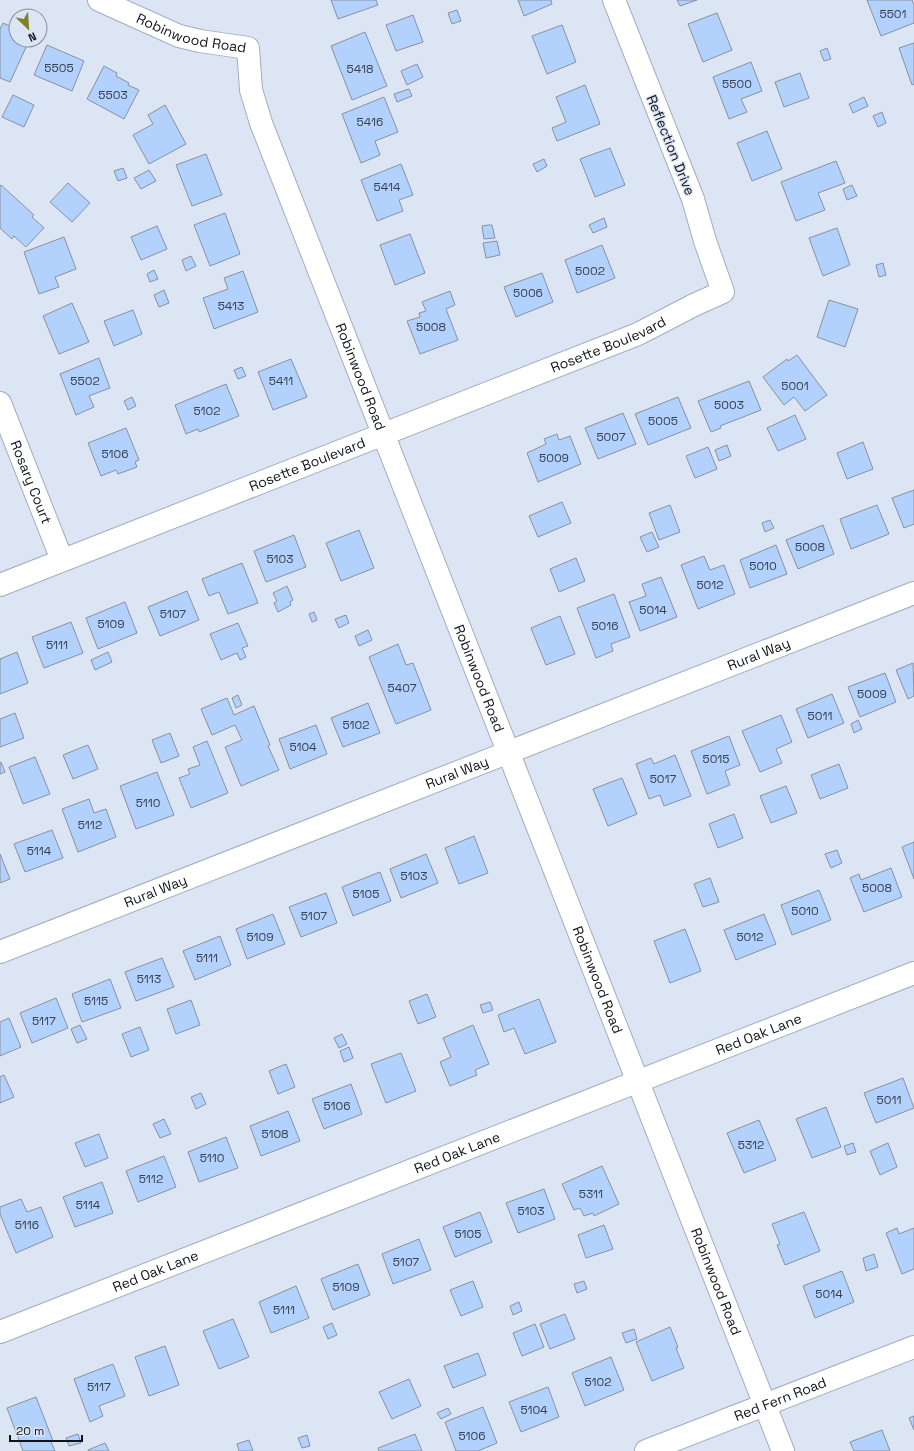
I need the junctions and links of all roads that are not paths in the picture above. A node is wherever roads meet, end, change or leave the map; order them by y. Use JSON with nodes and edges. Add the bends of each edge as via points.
{"nodes":[{"id":1,"x":99,"y":0,"type":"edge"},
{"id":2,"x":614,"y":0,"type":"edge"},
{"id":3,"x":723,"y":292,"type":"joint"},
{"id":4,"x":0,"y":403,"type":"edge"},
{"id":5,"x":383,"y":433,"type":"junction"},
{"id":6,"x":62,"y":560,"type":"junction"},
{"id":7,"x":0,"y":585,"type":"edge"},
{"id":8,"x":914,"y":593,"type":"edge"},
{"id":9,"x":509,"y":753,"type":"junction"},
{"id":10,"x":0,"y":952,"type":"edge"},
{"id":11,"x":914,"y":974,"type":"edge"},
{"id":12,"x":639,"y":1082,"type":"junction"},
{"id":13,"x":0,"y":1332,"type":"edge"},
{"id":14,"x":914,"y":1347,"type":"edge"},
{"id":15,"x":765,"y":1404,"type":"junction"},
{"id":16,"x":646,"y":1451,"type":"edge"},
{"id":17,"x":783,"y":1451,"type":"edge"}],
"edges":[{"from":1,"to":5,"type":"street","name":"Robinwood Road","via":[[179,36],[248,48],[251,90],[262,122]]},
{"from":2,"to":3,"type":"street","name":"Reflection Drive","via":[[693,199]]},
{"from":3,"to":5,"type":"street","name":"Rosette Boulevard","via":[[638,334],[412,424]]},
{"from":4,"to":6,"type":"street","name":"Rosary Court"},
{"from":5,"to":6,"type":"street","name":"Rosette Boulevard"},
{"from":5,"to":9,"type":"street","name":"Robinwood Road"},
{"from":6,"to":7,"type":"street","name":"Rosette Boulevard"},
{"from":8,"to":9,"type":"street","name":"Rural Way"},
{"from":9,"to":10,"type":"street","name":"Rural Way"},
{"from":9,"to":12,"type":"street","name":"Robinwood Road"},
{"from":11,"to":12,"type":"street","name":"Red Oak Lane"},
{"from":12,"to":13,"type":"street","name":"Red Oak Lane"},
{"from":12,"to":15,"type":"street","name":"Robinwood Road"},
{"from":14,"to":15,"type":"street","name":"Red Fern Road"},
{"from":15,"to":16,"type":"street","name":"Red Fern Road"},
{"from":15,"to":17,"type":"street","name":"Robinwood Road"}]}
